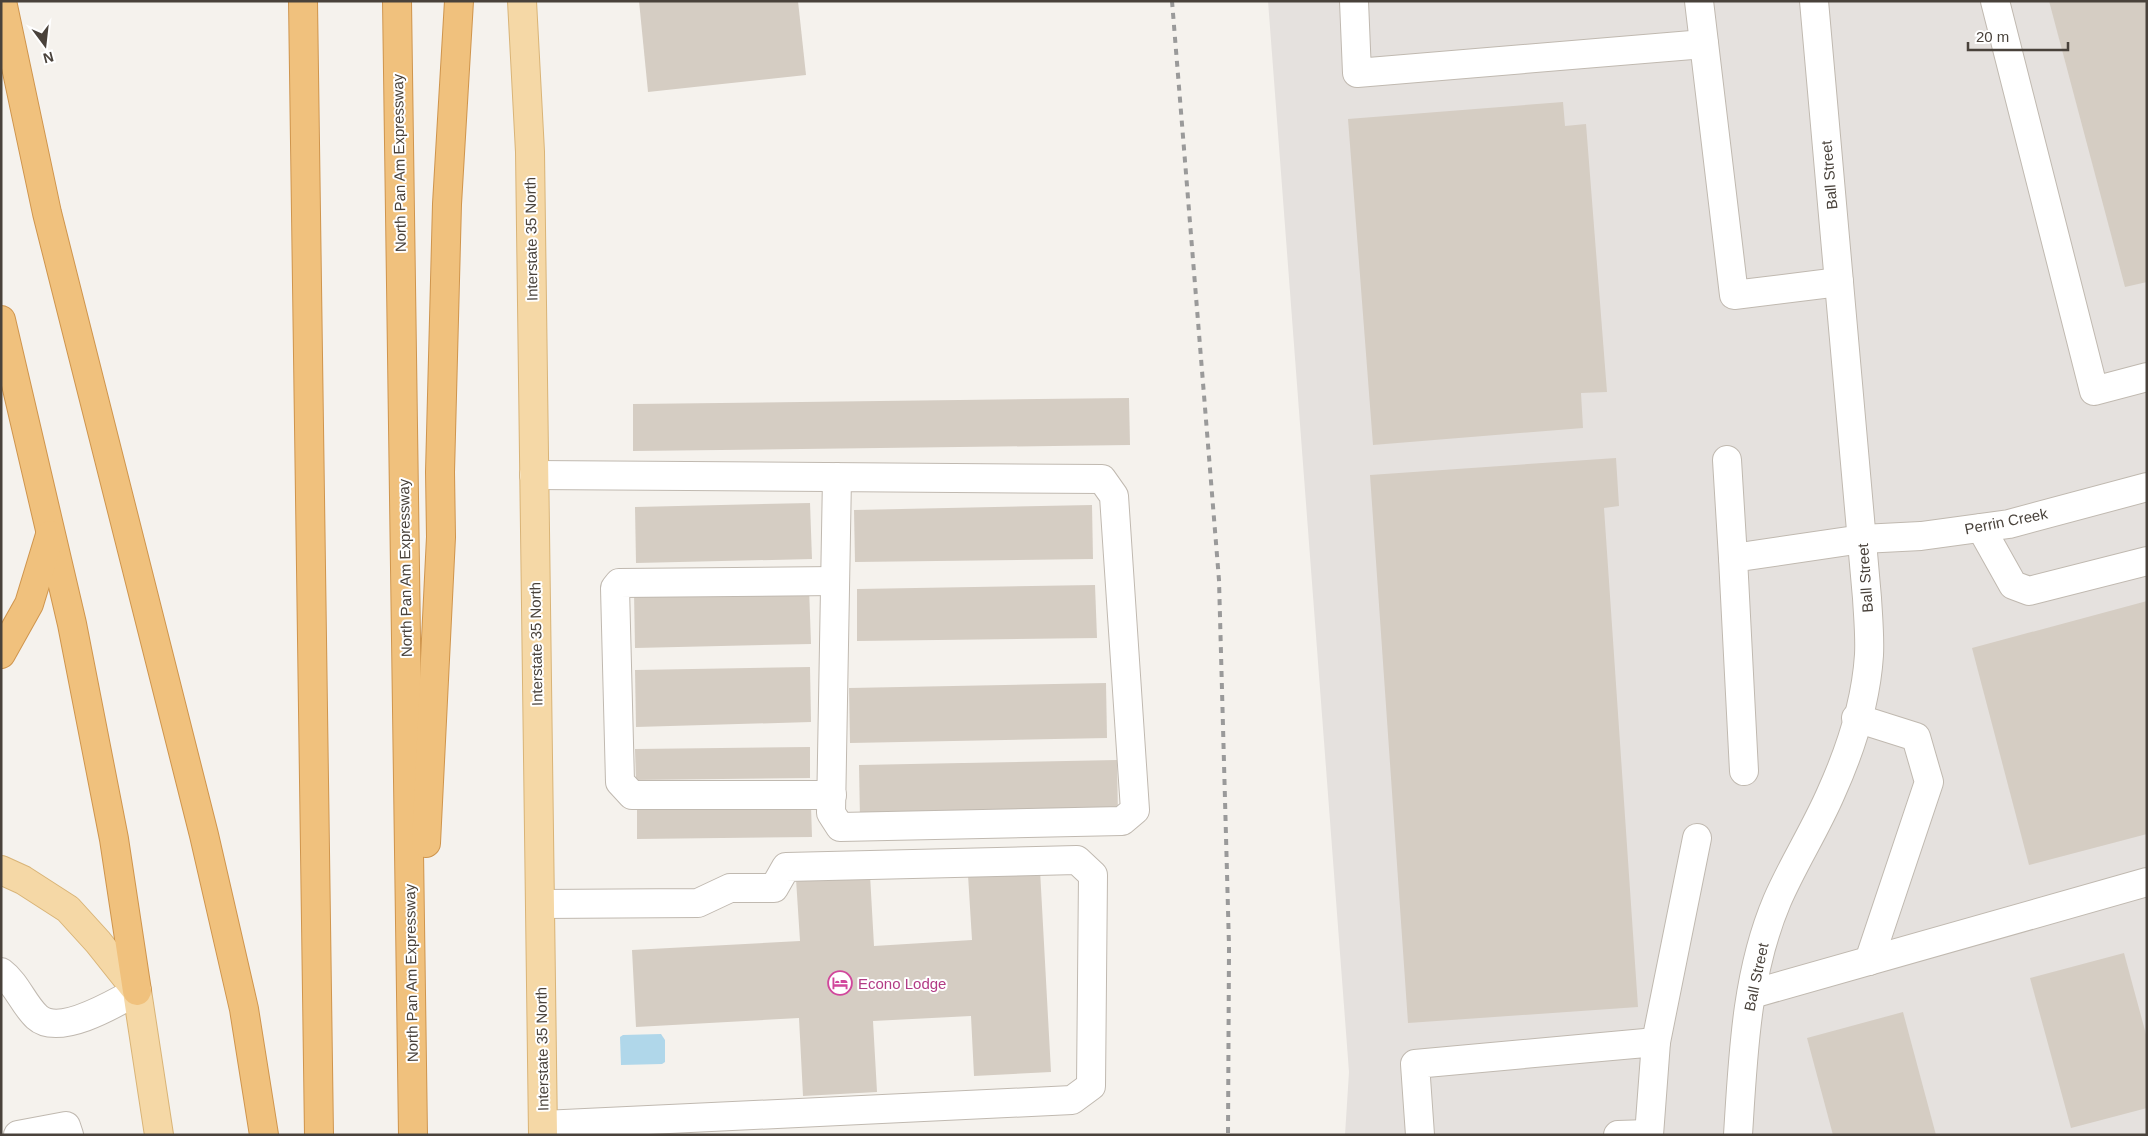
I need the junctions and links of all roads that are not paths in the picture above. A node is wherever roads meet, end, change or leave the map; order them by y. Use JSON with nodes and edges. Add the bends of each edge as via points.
{"nodes":[{"id":1,"x":300,"y":1,"type":"edge"},
{"id":2,"x":303,"y":1,"type":"edge"},
{"id":3,"x":397,"y":1,"type":"edge"},
{"id":4,"x":459,"y":1,"type":"edge"},
{"id":5,"x":522,"y":1,"type":"edge"},
{"id":6,"x":536,"y":1,"type":"edge"},
{"id":7,"x":1354,"y":1,"type":"edge"},
{"id":8,"x":1699,"y":1,"type":"edge"},
{"id":9,"x":1814,"y":1,"type":"edge"},
{"id":10,"x":1994,"y":1,"type":"edge"},
{"id":11,"x":3,"y":8,"type":"edge"},
{"id":12,"x":1704,"y":44,"type":"junction"},
{"id":13,"x":304,"y":92,"type":"junction"},
{"id":14,"x":530,"y":152,"type":"junction"},
{"id":15,"x":1839,"y":282,"type":"junction"},
{"id":16,"x":1,"y":320,"type":"edge"},
{"id":17,"x":2147,"y":377,"type":"edge"},
{"id":18,"x":1727,"y":460,"type":"dead end"},
{"id":19,"x":534,"y":475,"type":"junction"},
{"id":20,"x":837,"y":477,"type":"junction"},
{"id":21,"x":2147,"y":487,"type":"edge"},
{"id":22,"x":1981,"y":528,"type":"junction"},
{"id":23,"x":51,"y":533,"type":"junction"},
{"id":24,"x":1862,"y":539,"type":"junction"},
{"id":25,"x":1733,"y":558,"type":"junction"},
{"id":26,"x":2147,"y":561,"type":"edge"},
{"id":27,"x":835,"y":580,"type":"junction"},
{"id":28,"x":1,"y":654,"type":"edge"},
{"id":29,"x":1856,"y":718,"type":"junction"},
{"id":30,"x":1744,"y":771,"type":"dead end"},
{"id":31,"x":832,"y":795,"type":"junction"},
{"id":32,"x":1697,"y":838,"type":"dead end"},
{"id":33,"x":1,"y":870,"type":"edge"},
{"id":34,"x":2147,"y":882,"type":"edge"},
{"id":35,"x":540,"y":904,"type":"junction"},
{"id":36,"x":1869,"y":960,"type":"junction"},
{"id":37,"x":1,"y":972,"type":"edge"},
{"id":38,"x":137,"y":991,"type":"junction"},
{"id":39,"x":1752,"y":994,"type":"junction"},
{"id":40,"x":1656,"y":1042,"type":"junction"},
{"id":41,"x":413,"y":1122,"type":"edge"},
{"id":42,"x":543,"y":1130,"type":"edge"},
{"id":43,"x":1649,"y":1134,"type":"edge"},
{"id":44,"x":18,"y":1135,"type":"edge"},
{"id":45,"x":69,"y":1135,"type":"edge"},
{"id":46,"x":159,"y":1135,"type":"edge"},
{"id":47,"x":264,"y":1135,"type":"edge"},
{"id":48,"x":319,"y":1135,"type":"edge"},
{"id":49,"x":1420,"y":1135,"type":"edge"},
{"id":50,"x":1618,"y":1135,"type":"edge"},
{"id":51,"x":1738,"y":1135,"type":"edge"}],
"edges":[{"from":1,"to":13,"type":"highway"},
{"from":2,"to":13,"type":"highway"},
{"from":3,"to":41,"type":"highway","name":"North Pan Am Expressway"},
{"from":4,"to":41,"type":"highway","via":[[447,204],[441,537]]},
{"from":5,"to":14,"type":"main road","name":"Interstate 35 North"},
{"from":6,"to":14,"type":"main road","name":"Interstate 35 North"},
{"from":7,"to":12,"type":"street","via":[[1357,73]]},
{"from":8,"to":12,"type":"street"},
{"from":9,"to":15,"type":"street","name":"Ball Street"},
{"from":10,"to":17,"type":"street","via":[[2094,391]]},
{"from":11,"to":47,"type":"highway","via":[[47,212],[204,835],[244,1009]]},
{"from":12,"to":15,"type":"street","via":[[1734,295]]},
{"from":13,"to":48,"type":"highway"},
{"from":14,"to":19,"type":"main road","name":"Interstate 35 North"},
{"from":15,"to":24,"type":"street","name":"Ball Street"},
{"from":16,"to":23,"type":"highway"},
{"from":18,"to":25,"type":"street"},
{"from":19,"to":20,"type":"street"},
{"from":19,"to":35,"type":"main road","name":"Interstate 35 North"},
{"from":20,"to":27,"type":"street"},
{"from":20,"to":31,"type":"street","via":[[1102,479],[1114,496],[1135,810],[1122,821],[840,827],[831,813]]},
{"from":21,"to":22,"type":"street","name":"Perrin Creek","via":[[2009,524]]},
{"from":22,"to":24,"type":"street","name":"Perrin Creek"},
{"from":22,"to":26,"type":"street","via":[[2013,585],[2029,591]]},
{"from":23,"to":28,"type":"highway","via":[[29,604]]},
{"from":23,"to":38,"type":"highway","via":[[114,839]]},
{"from":24,"to":25,"type":"street","name":"Perrin Creek"},
{"from":24,"to":29,"type":"street","name":"Ball Street","via":[[1869,654]]},
{"from":25,"to":30,"type":"street"},
{"from":27,"to":31,"type":"street"},
{"from":27,"to":31,"type":"street","via":[[619,583],[615,588],[620,782],[632,795]]},
{"from":29,"to":36,"type":"street","via":[[1916,737],[1929,782]]},
{"from":29,"to":39,"type":"street","name":"Ball Street","via":[[1831,792],[1777,901],[1763,943]]},
{"from":32,"to":40,"type":"street"},
{"from":33,"to":38,"type":"main road","via":[[68,909]]},
{"from":34,"to":36,"type":"street"},
{"from":35,"to":42,"type":"main road","name":"Interstate 35 North"},
{"from":35,"to":42,"type":"street","via":[[698,902],[730,888],[774,888],[786,867],[1077,860],[1093,875],[1092,1086],[1072,1100]]},
{"from":36,"to":39,"type":"street"},
{"from":37,"to":38,"type":"street","via":[[38,1018],[49,1022],[67,1022],[95,1013]]},
{"from":38,"to":46,"type":"main road"},
{"from":39,"to":51,"type":"street","name":"Ball Street","via":[[1744,1036]]},
{"from":40,"to":43,"type":"street"},
{"from":40,"to":49,"type":"street","via":[[1415,1064]]},
{"from":43,"to":50,"type":"street"},
{"from":44,"to":45,"type":"street","via":[[66,1126]]}]}
